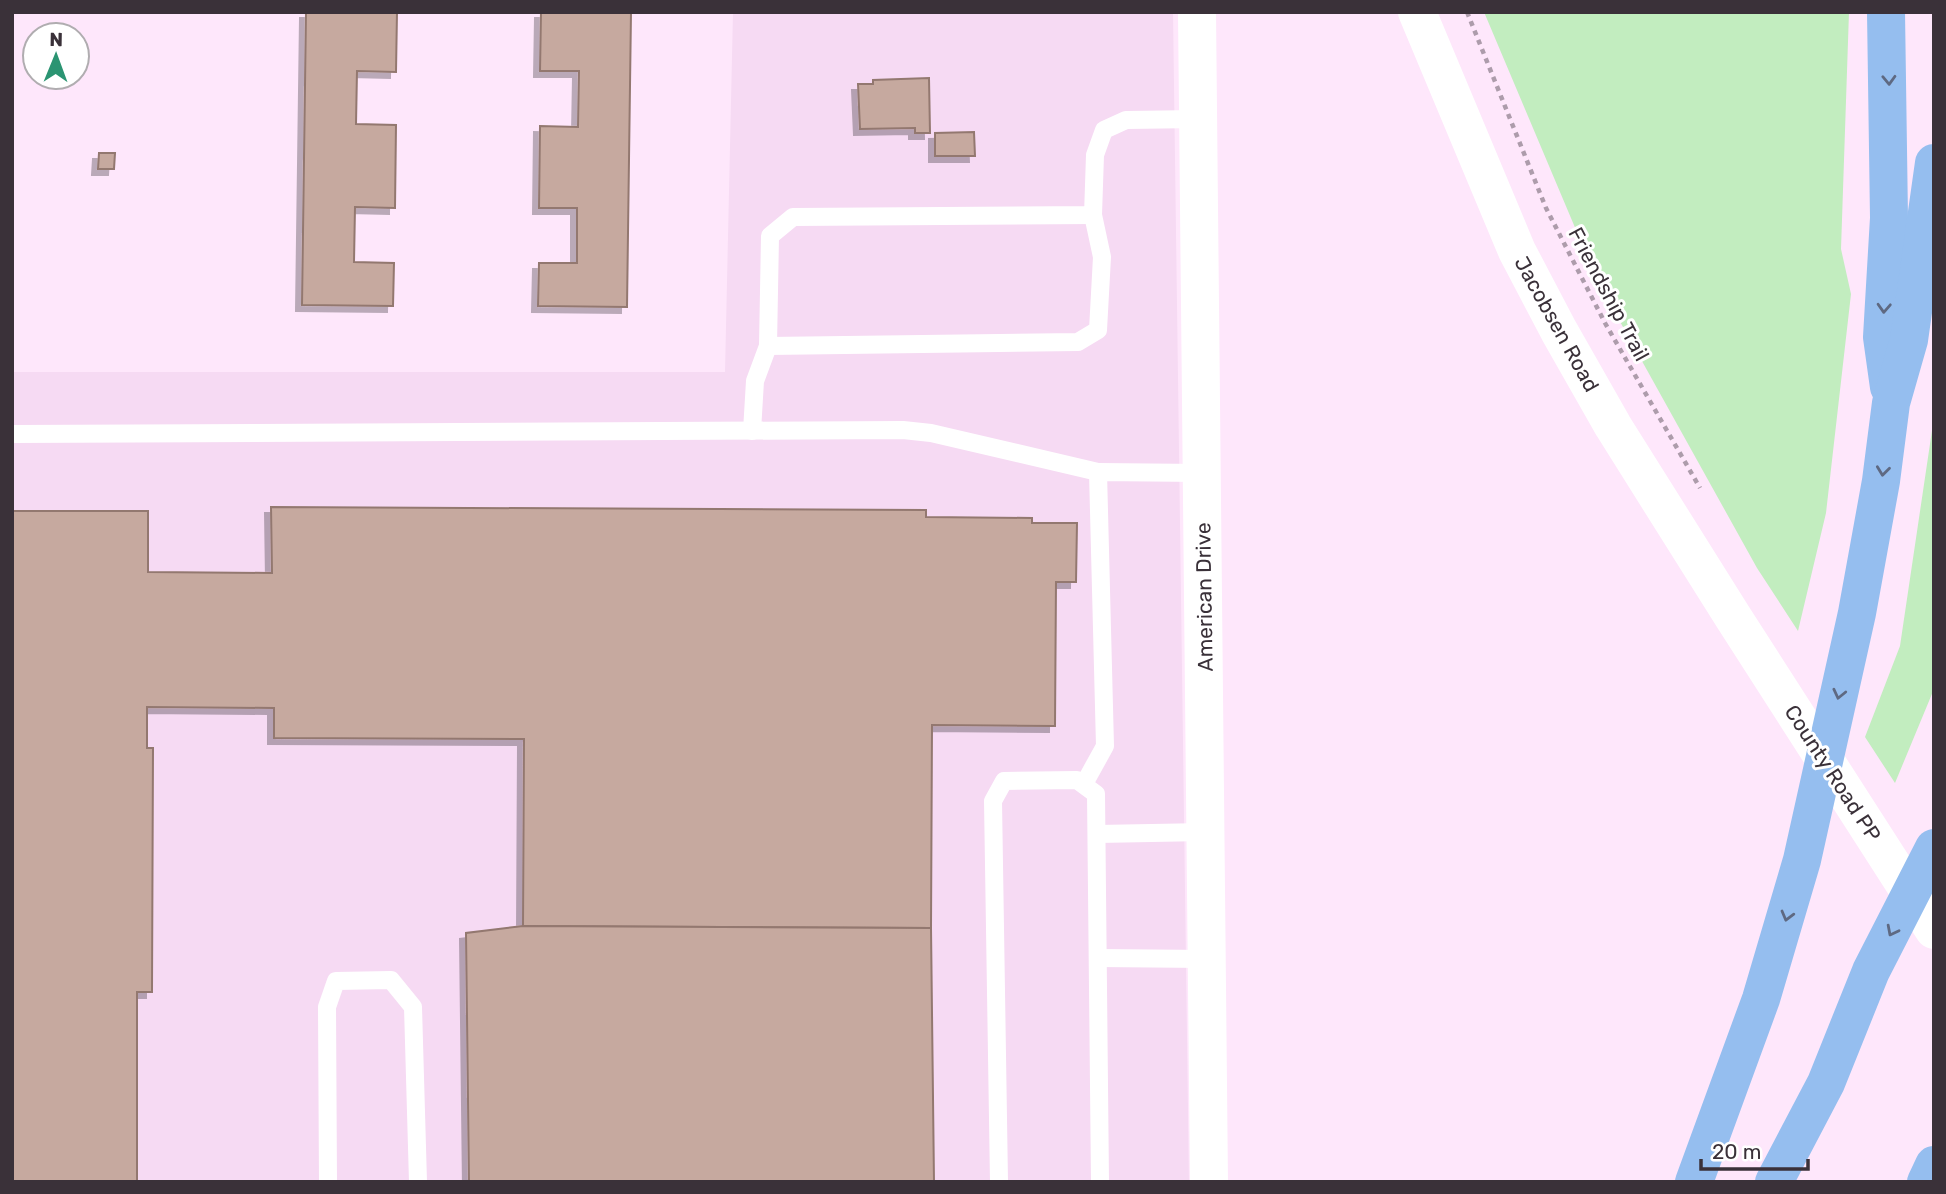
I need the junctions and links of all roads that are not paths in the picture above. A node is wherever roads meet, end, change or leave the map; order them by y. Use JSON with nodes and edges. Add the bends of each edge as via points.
{"nodes":[{"id":1,"x":1197,"y":12,"type":"edge"},
{"id":2,"x":1417,"y":12,"type":"edge"},
{"id":3,"x":1886,"y":12,"type":"edge"},
{"id":4,"x":1199,"y":119,"type":"junction"},
{"id":5,"x":1934,"y":163,"type":"edge"},
{"id":6,"x":1093,"y":215,"type":"junction"},
{"id":7,"x":768,"y":346,"type":"junction"},
{"id":8,"x":1891,"y":403,"type":"junction"},
{"id":9,"x":752,"y":430,"type":"junction"},
{"id":10,"x":12,"y":435,"type":"edge"},
{"id":11,"x":1098,"y":472,"type":"junction"},
{"id":12,"x":1202,"y":473,"type":"junction"},
{"id":13,"x":1733,"y":617,"type":"joint"},
{"id":14,"x":1084,"y":784,"type":"junction"},
{"id":15,"x":1206,"y":832,"type":"junction"},
{"id":16,"x":1097,"y":834,"type":"junction"},
{"id":17,"x":1934,"y":848,"type":"edge"},
{"id":18,"x":1934,"y":930,"type":"edge"},
{"id":19,"x":1098,"y":958,"type":"junction"},
{"id":20,"x":1207,"y":959,"type":"junction"},
{"id":21,"x":1934,"y":1165,"type":"edge"},
{"id":22,"x":328,"y":1182,"type":"edge"},
{"id":23,"x":418,"y":1182,"type":"edge"},
{"id":24,"x":999,"y":1182,"type":"edge"},
{"id":25,"x":1100,"y":1182,"type":"edge"},
{"id":26,"x":1209,"y":1182,"type":"edge"},
{"id":27,"x":1694,"y":1182,"type":"edge"},
{"id":28,"x":1774,"y":1182,"type":"edge"},
{"id":29,"x":1926,"y":1182,"type":"edge"}],
"edges":[{"from":1,"to":4,"type":"street","name":"American Drive"},
{"from":2,"to":13,"type":"street","name":"Jacobsen Road","via":[[1517,251],[1613,425]]},
{"from":3,"to":8,"type":"highway","one_way":true,"via":[[1889,218],[1882,337]]},
{"from":4,"to":6,"type":"lane","via":[[1126,120],[1104,130],[1095,155]]},
{"from":4,"to":12,"type":"street","name":"American Drive"},
{"from":5,"to":8,"type":"highway","via":[[1909,340]]},
{"from":6,"to":7,"type":"lane","via":[[793,217],[769,236]]},
{"from":6,"to":7,"type":"lane","via":[[1102,257],[1098,330],[1078,342]]},
{"from":7,"to":9,"type":"lane","via":[[755,381]]},
{"from":8,"to":27,"type":"highway","one_way":true,"via":[[1857,613],[1802,860],[1761,999]]},
{"from":9,"to":10,"type":"lane"},
{"from":9,"to":11,"type":"lane","via":[[932,433]]},
{"from":11,"to":12,"type":"lane"},
{"from":11,"to":14,"type":"lane","via":[[1105,746]]},
{"from":12,"to":15,"type":"street","name":"American Drive"},
{"from":13,"to":18,"type":"street","name":"County Road PP"},
{"from":14,"to":16,"type":"lane","via":[[1096,793]]},
{"from":14,"to":24,"type":"lane","via":[[1077,780],[1004,781],[993,801]]},
{"from":15,"to":16,"type":"lane"},
{"from":15,"to":20,"type":"street","name":"American Drive"},
{"from":16,"to":19,"type":"lane"},
{"from":17,"to":28,"type":"highway","one_way":true,"via":[[1871,971],[1826,1083]]},
{"from":19,"to":20,"type":"lane"},
{"from":19,"to":25,"type":"lane"},
{"from":20,"to":26,"type":"street","name":"American Drive"},
{"from":21,"to":29,"type":"highway"},
{"from":22,"to":23,"type":"lane","via":[[327,1007],[336,981],[377,980],[391,980],[413,1007]]}]}
